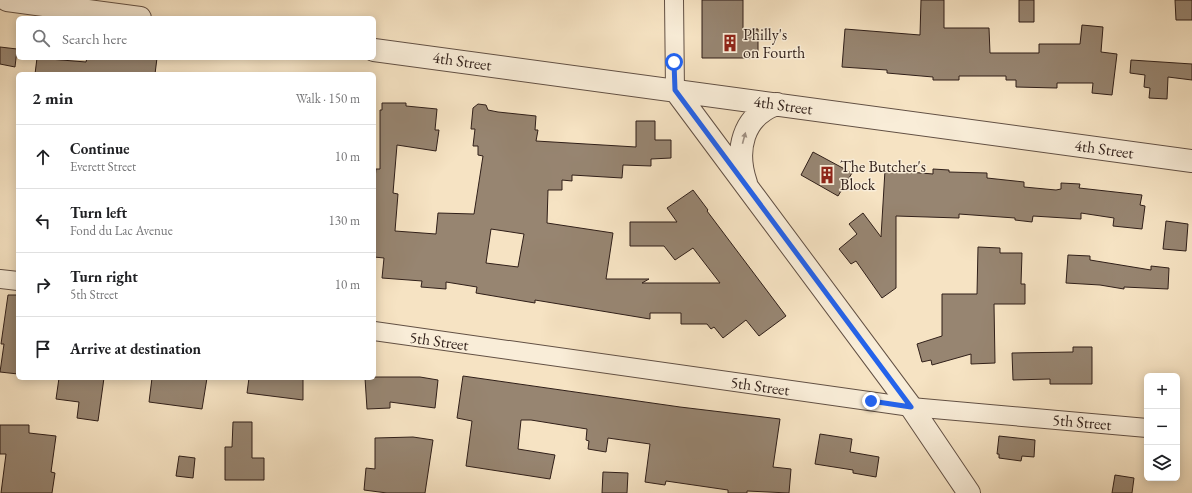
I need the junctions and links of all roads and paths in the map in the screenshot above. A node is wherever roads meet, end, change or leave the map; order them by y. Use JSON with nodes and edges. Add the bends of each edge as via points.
{"nodes":[{"id":1,"x":7,"y":0,"type":"edge"},
{"id":2,"x":674,"y":0,"type":"edge"},
{"id":3,"x":125,"y":16,"type":"edge"},
{"id":4,"x":376,"y":50,"type":"edge"},
{"id":5,"x":675,"y":90,"type":"junction"},
{"id":6,"x":777,"y":104,"type":"junction"},
{"id":7,"x":1192,"y":161,"type":"edge"},
{"id":8,"x":749,"y":190,"type":"junction"},
{"id":9,"x":0,"y":279,"type":"edge"},
{"id":10,"x":16,"y":281,"type":"edge"},
{"id":11,"x":376,"y":331,"type":"edge"},
{"id":12,"x":911,"y":407,"type":"junction"},
{"id":13,"x":1144,"y":428,"type":"edge"},
{"id":14,"x":969,"y":493,"type":"edge"}],
"edges":[{"from":1,"to":3,"type":"street"},
{"from":2,"to":5,"type":"street"},
{"from":4,"to":5,"type":"street","name":"4th Street"},
{"from":5,"to":6,"type":"street","name":"4th Street"},
{"from":5,"to":8,"type":"street"},
{"from":6,"to":7,"type":"street","name":"4th Street"},
{"from":8,"to":6,"type":"street","one_way":true,"via":[[742,171],[744,138],[760,111]]},
{"from":8,"to":12,"type":"street"},
{"from":9,"to":10,"type":"street"},
{"from":11,"to":12,"type":"street","name":"5th Street"},
{"from":12,"to":13,"type":"street","name":"5th Street"},
{"from":12,"to":14,"type":"street"}]}
